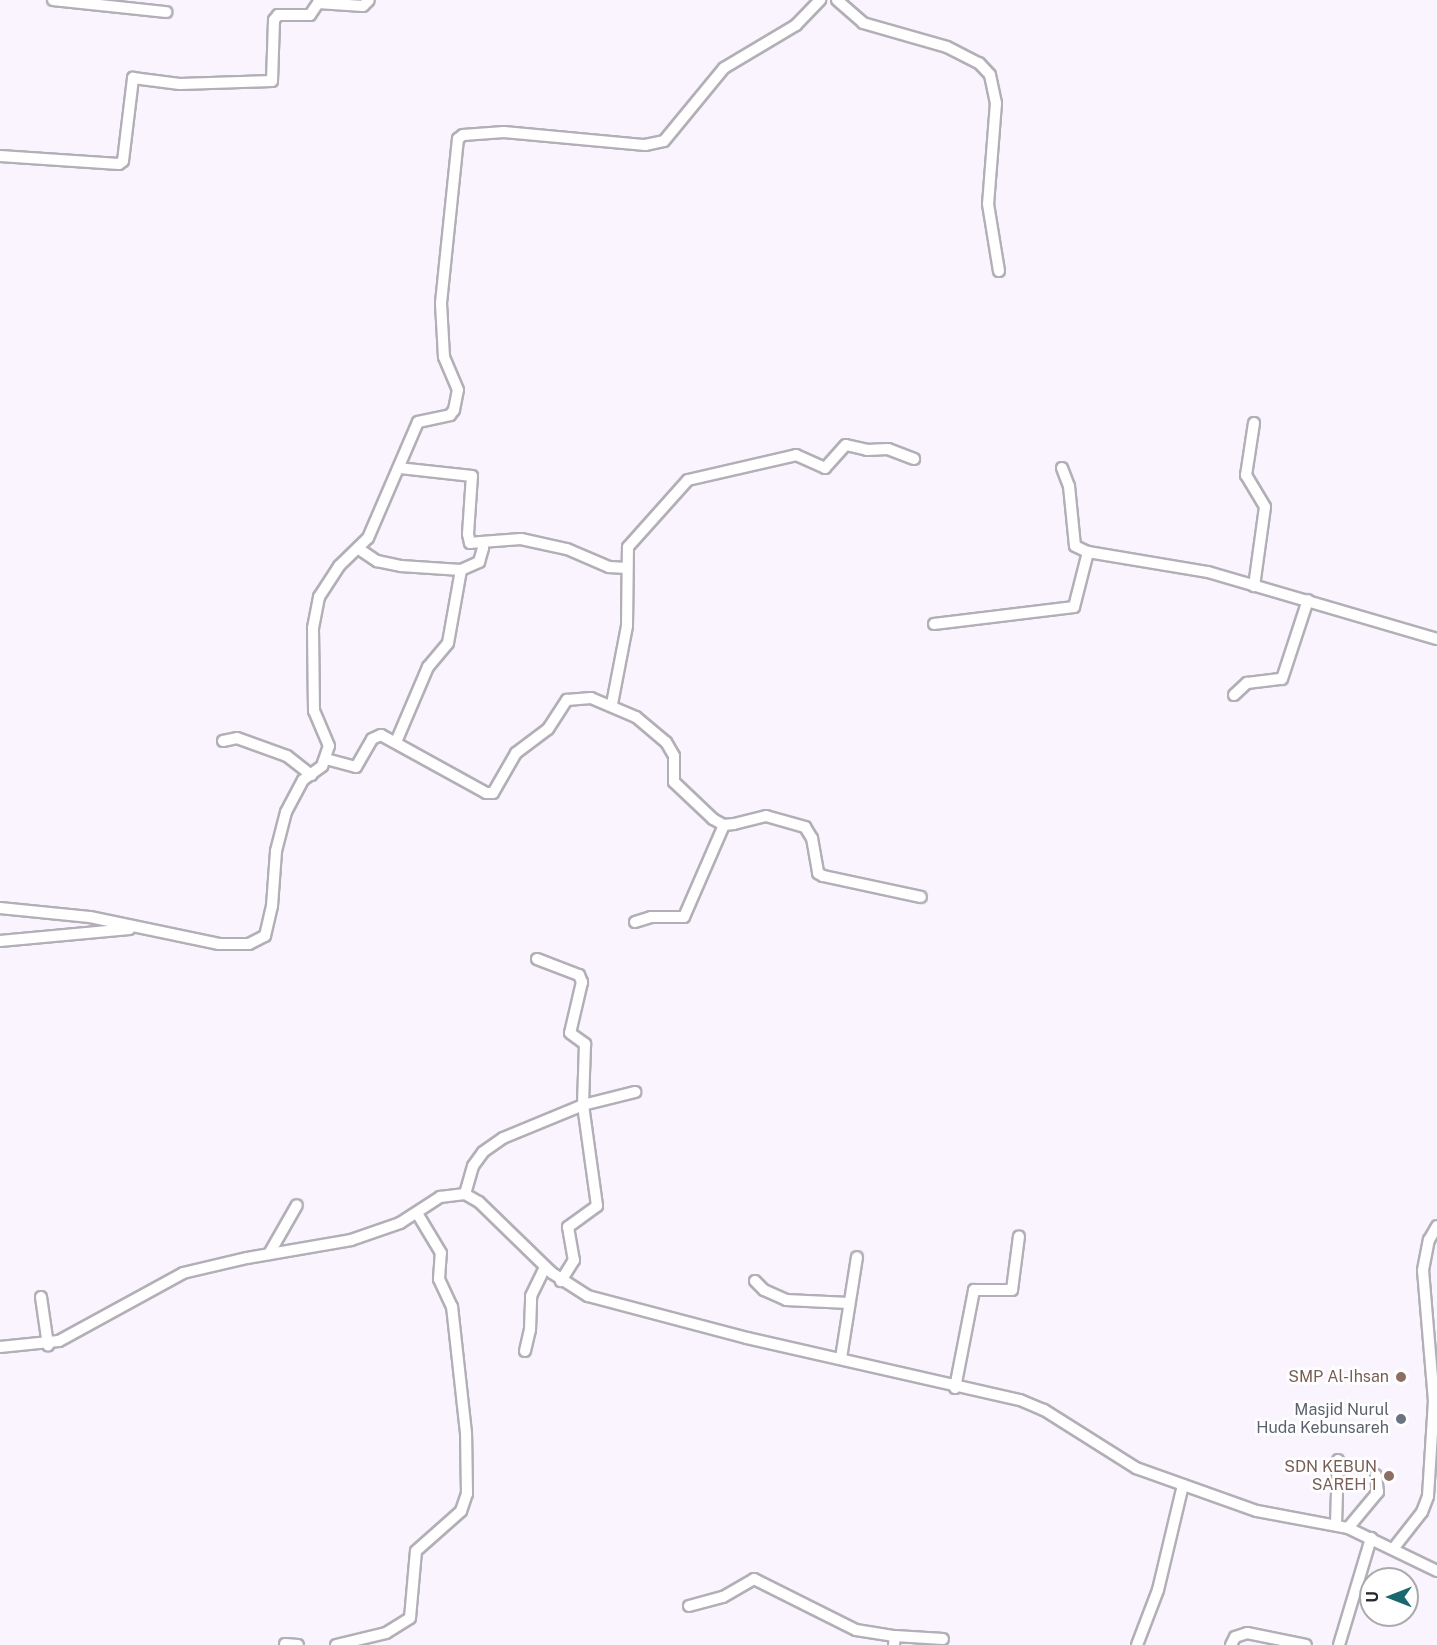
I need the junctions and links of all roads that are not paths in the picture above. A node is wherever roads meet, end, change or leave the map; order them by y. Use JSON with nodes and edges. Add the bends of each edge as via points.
{"nodes":[{"id":1,"x":53,"y":0,"type":"edge"},
{"id":2,"x":369,"y":0,"type":"edge"},
{"id":3,"x":820,"y":0,"type":"edge"},
{"id":4,"x":837,"y":0,"type":"edge"},
{"id":5,"x":166,"y":12,"type":"dead end"},
{"id":6,"x":0,"y":156,"type":"edge"},
{"id":7,"x":999,"y":271,"type":"dead end"},
{"id":8,"x":1254,"y":423,"type":"dead end"},
{"id":9,"x":915,"y":459,"type":"dead end"},
{"id":10,"x":400,"y":468,"type":"junction"},
{"id":11,"x":1062,"y":468,"type":"dead end"},
{"id":12,"x":482,"y":543,"type":"junction"},
{"id":13,"x":358,"y":549,"type":"junction"},
{"id":14,"x":1088,"y":552,"type":"junction"},
{"id":15,"x":627,"y":568,"type":"junction"},
{"id":16,"x":461,"y":570,"type":"junction"},
{"id":17,"x":1254,"y":586,"type":"junction"},
{"id":18,"x":1308,"y":600,"type":"junction"},
{"id":19,"x":934,"y":624,"type":"dead end"},
{"id":20,"x":1437,"y":639,"type":"edge"},
{"id":21,"x":1234,"y":695,"type":"dead end"},
{"id":22,"x":612,"y":705,"type":"junction"},
{"id":23,"x":223,"y":741,"type":"dead end"},
{"id":24,"x":396,"y":742,"type":"junction"},
{"id":25,"x":326,"y":759,"type":"junction"},
{"id":26,"x":311,"y":774,"type":"junction"},
{"id":27,"x":724,"y":825,"type":"junction"},
{"id":28,"x":921,"y":897,"type":"dead end"},
{"id":29,"x":0,"y":908,"type":"edge"},
{"id":30,"x":635,"y":922,"type":"dead end"},
{"id":31,"x":142,"y":928,"type":"junction"},
{"id":32,"x":0,"y":941,"type":"edge"},
{"id":33,"x":537,"y":959,"type":"dead end"},
{"id":34,"x":635,"y":1092,"type":"dead end"},
{"id":35,"x":583,"y":1105,"type":"junction"},
{"id":36,"x":465,"y":1194,"type":"junction"},
{"id":37,"x":297,"y":1205,"type":"dead end"},
{"id":38,"x":417,"y":1213,"type":"junction"},
{"id":39,"x":1437,"y":1226,"type":"edge"},
{"id":40,"x":1019,"y":1236,"type":"dead end"},
{"id":41,"x":269,"y":1254,"type":"junction"},
{"id":42,"x":857,"y":1257,"type":"dead end"},
{"id":43,"x":545,"y":1267,"type":"junction"},
{"id":44,"x":561,"y":1281,"type":"junction"},
{"id":45,"x":755,"y":1281,"type":"dead end"},
{"id":46,"x":41,"y":1297,"type":"dead end"},
{"id":47,"x":849,"y":1303,"type":"junction"},
{"id":48,"x":48,"y":1345,"type":"junction"},
{"id":49,"x":0,"y":1347,"type":"edge"},
{"id":50,"x":525,"y":1351,"type":"dead end"},
{"id":51,"x":841,"y":1358,"type":"junction"},
{"id":52,"x":955,"y":1388,"type":"junction"},
{"id":53,"x":1338,"y":1460,"type":"dead end"},
{"id":54,"x":1376,"y":1475,"type":"dead end"},
{"id":55,"x":1183,"y":1485,"type":"junction"},
{"id":56,"x":1336,"y":1524,"type":"junction"},
{"id":57,"x":1348,"y":1528,"type":"junction"},
{"id":58,"x":1371,"y":1538,"type":"junction"},
{"id":59,"x":1393,"y":1549,"type":"junction"},
{"id":60,"x":1437,"y":1570,"type":"edge"},
{"id":61,"x":689,"y":1606,"type":"dead end"},
{"id":62,"x":943,"y":1639,"type":"dead end"},
{"id":63,"x":895,"y":1641,"type":"edge"},
{"id":64,"x":285,"y":1644,"type":"edge"},
{"id":65,"x":298,"y":1645,"type":"edge"},
{"id":66,"x":336,"y":1645,"type":"edge"},
{"id":67,"x":1137,"y":1645,"type":"edge"},
{"id":68,"x":1231,"y":1645,"type":"edge"},
{"id":69,"x":1306,"y":1645,"type":"edge"},
{"id":70,"x":1339,"y":1645,"type":"edge"}],
"edges":[{"from":1,"to":5,"type":"street"},
{"from":2,"to":6,"type":"street","via":[[363,6],[318,3],[310,15],[278,15],[274,20],[272,81],[180,84],[133,78],[123,161],[119,164]]},
{"from":3,"to":10,"type":"street","via":[[796,25],[724,68],[664,141],[645,145],[504,132],[460,137],[442,267],[441,303],[444,357],[458,390],[453,413],[418,422]]},
{"from":4,"to":7,"type":"street","via":[[863,23],[947,47],[979,63],[990,75],[996,103],[988,204]]},
{"from":8,"to":17,"type":"street","via":[[1246,475],[1265,507]]},
{"from":9,"to":15,"type":"street","via":[[888,449],[865,450],[846,445],[825,468],[796,455],[692,478],[646,530],[630,542]]},
{"from":10,"to":12,"type":"street","via":[[472,476],[468,534],[470,543]]},
{"from":10,"to":13,"type":"street","via":[[368,538]]},
{"from":11,"to":14,"type":"street","via":[[1069,486],[1075,546]]},
{"from":12,"to":15,"type":"street","via":[[521,539],[567,549],[609,567]]},
{"from":12,"to":16,"type":"street","via":[[479,562]]},
{"from":13,"to":16,"type":"street","via":[[376,561]]},
{"from":13,"to":25,"type":"street","via":[[339,566],[315,611],[314,711],[329,746]]},
{"from":14,"to":17,"type":"street","via":[[1208,572]]},
{"from":14,"to":19,"type":"street","via":[[1074,607]]},
{"from":15,"to":22,"type":"street","via":[[627,626]]},
{"from":16,"to":24,"type":"street","via":[[446,650],[428,667]]},
{"from":17,"to":18,"type":"street"},
{"from":18,"to":20,"type":"street"},
{"from":18,"to":21,"type":"street","via":[[1282,679],[1247,683]]},
{"from":22,"to":24,"type":"street","via":[[591,698],[567,700],[548,729],[516,753],[493,793],[486,793]]},
{"from":22,"to":27,"type":"street","via":[[636,717],[666,742],[674,756],[674,782]]},
{"from":23,"to":26,"type":"street","via":[[237,738],[287,756]]},
{"from":24,"to":25,"type":"street","via":[[375,736],[356,767]]},
{"from":25,"to":26,"type":"street"},
{"from":26,"to":31,"type":"street","via":[[297,789],[280,832],[265,936],[249,944],[219,944]]},
{"from":27,"to":28,"type":"street","via":[[766,816],[805,827],[812,838],[818,873]]},
{"from":27,"to":30,"type":"street","via":[[684,917],[651,917]]},
{"from":29,"to":31,"type":"street","via":[[46,911]]},
{"from":31,"to":32,"type":"street"},
{"from":33,"to":35,"type":"street","via":[[582,978],[570,1033],[585,1044]]},
{"from":34,"to":35,"type":"street"},
{"from":35,"to":36,"type":"street","via":[[504,1138],[483,1152],[472,1166]]},
{"from":35,"to":44,"type":"street","via":[[597,1206],[568,1227],[574,1260]]},
{"from":36,"to":38,"type":"street","via":[[441,1197]]},
{"from":36,"to":43,"type":"street","via":[[480,1202]]},
{"from":37,"to":41,"type":"street"},
{"from":38,"to":41,"type":"street","via":[[351,1240]]},
{"from":38,"to":66,"type":"street","via":[[441,1253],[439,1279],[452,1307],[466,1433],[467,1494],[461,1510],[416,1551],[410,1618],[386,1633]]},
{"from":39,"to":59,"type":"street","via":[[1429,1240],[1423,1270],[1434,1401],[1428,1497],[1422,1512]]},
{"from":40,"to":52,"type":"street","via":[[1012,1290],[974,1290]]},
{"from":41,"to":48,"type":"street","via":[[183,1274]]},
{"from":42,"to":47,"type":"street"},
{"from":43,"to":44,"type":"street"},
{"from":43,"to":50,"type":"street","via":[[531,1296]]},
{"from":44,"to":51,"type":"street","via":[[588,1296]]},
{"from":45,"to":47,"type":"street","via":[[786,1300]]},
{"from":46,"to":48,"type":"street"},
{"from":47,"to":51,"type":"street"},
{"from":48,"to":49,"type":"street"},
{"from":51,"to":52,"type":"street"},
{"from":52,"to":55,"type":"street","via":[[1032,1404],[1130,1465]]},
{"from":53,"to":56,"type":"street"},
{"from":54,"to":57,"type":"street","via":[[1378,1492]]},
{"from":55,"to":56,"type":"street","via":[[1257,1511]]},
{"from":55,"to":67,"type":"street","via":[[1158,1590]]},
{"from":56,"to":57,"type":"street"},
{"from":57,"to":58,"type":"street"},
{"from":58,"to":59,"type":"street"},
{"from":58,"to":70,"type":"street"},
{"from":59,"to":60,"type":"street"},
{"from":61,"to":63,"type":"street","via":[[723,1597],[754,1579],[856,1630]]},
{"from":62,"to":63,"type":"street"},
{"from":64,"to":65,"type":"street"},
{"from":68,"to":69,"type":"street","via":[[1235,1637],[1247,1633]]}]}
